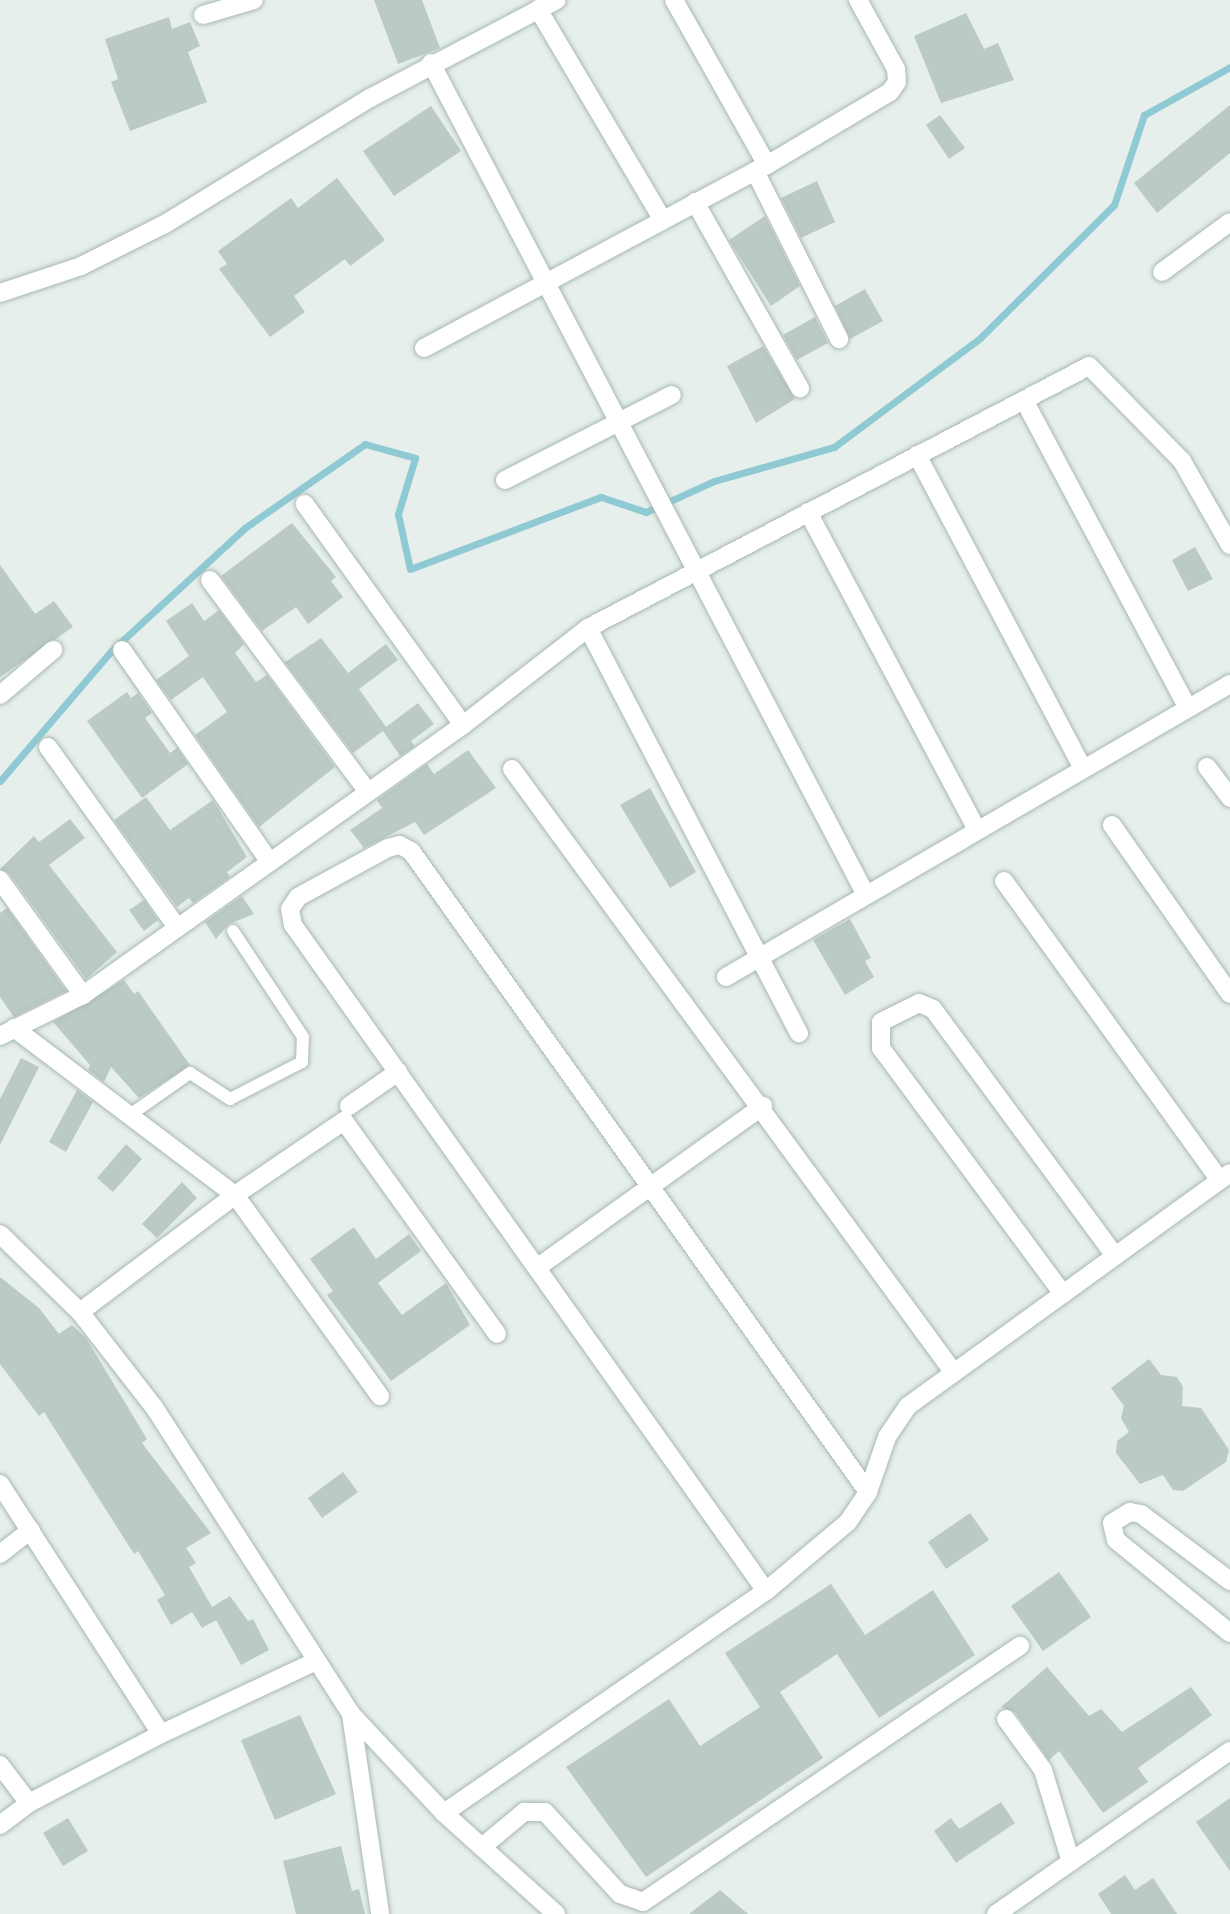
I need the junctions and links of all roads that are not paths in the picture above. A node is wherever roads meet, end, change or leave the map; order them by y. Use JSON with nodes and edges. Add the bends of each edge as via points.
{"nodes":[{"id":1,"x":254,"y":0,"type":"edge"},
{"id":2,"x":556,"y":0,"type":"edge"},
{"id":3,"x":674,"y":0,"type":"edge"},
{"id":4,"x":858,"y":0,"type":"edge"},
{"id":5,"x":538,"y":9,"type":"junction"},
{"id":6,"x":203,"y":15,"type":"dead end"},
{"id":7,"x":431,"y":63,"type":"junction"},
{"id":8,"x":761,"y":168,"type":"junction"},
{"id":9,"x":694,"y":202,"type":"junction"},
{"id":10,"x":662,"y":219,"type":"junction"},
{"id":11,"x":1230,"y":222,"type":"edge"},
{"id":12,"x":1161,"y":273,"type":"dead end"},
{"id":13,"x":544,"y":285,"type":"junction"},
{"id":14,"x":0,"y":293,"type":"edge"},
{"id":15,"x":839,"y":339,"type":"dead end"},
{"id":16,"x":424,"y":348,"type":"dead end"},
{"id":17,"x":800,"y":388,"type":"dead end"},
{"id":18,"x":672,"y":396,"type":"dead end"},
{"id":19,"x":1024,"y":400,"type":"junction"},
{"id":20,"x":619,"y":424,"type":"junction"},
{"id":21,"x":917,"y":455,"type":"junction"},
{"id":22,"x":506,"y":480,"type":"dead end"},
{"id":23,"x":305,"y":504,"type":"dead end"},
{"id":24,"x":808,"y":512,"type":"junction"},
{"id":25,"x":1224,"y":520,"type":"edge"},
{"id":26,"x":1230,"y":545,"type":"edge"},
{"id":27,"x":695,"y":572,"type":"junction"},
{"id":28,"x":210,"y":580,"type":"dead end"},
{"id":29,"x":588,"y":628,"type":"junction"},
{"id":30,"x":53,"y":650,"type":"dead end"},
{"id":31,"x":122,"y":650,"type":"dead end"},
{"id":32,"x":1230,"y":684,"type":"edge"},
{"id":33,"x":0,"y":695,"type":"edge"},
{"id":34,"x":1187,"y":707,"type":"junction"},
{"id":35,"x":463,"y":725,"type":"junction"},
{"id":36,"x":48,"y":747,"type":"dead end"},
{"id":37,"x":1207,"y":767,"type":"dead end"},
{"id":38,"x":1083,"y":768,"type":"junction"},
{"id":39,"x":512,"y":769,"type":"dead end"},
{"id":40,"x":368,"y":792,"type":"junction"},
{"id":41,"x":1230,"y":798,"type":"edge"},
{"id":42,"x":1112,"y":825,"type":"dead end"},
{"id":43,"x":977,"y":830,"type":"junction"},
{"id":44,"x":269,"y":861,"type":"junction"},
{"id":45,"x":0,"y":880,"type":"edge"},
{"id":46,"x":1004,"y":881,"type":"dead end"},
{"id":47,"x":866,"y":895,"type":"junction"},
{"id":48,"x":177,"y":927,"type":"junction"},
{"id":49,"x":233,"y":931,"type":"dead end"},
{"id":50,"x":761,"y":957,"type":"junction"},
{"id":51,"x":726,"y":977,"type":"dead end"},
{"id":52,"x":1230,"y":994,"type":"edge"},
{"id":53,"x":83,"y":995,"type":"junction"},
{"id":54,"x":7,"y":1032,"type":"edge"},
{"id":55,"x":799,"y":1033,"type":"dead end"},
{"id":56,"x":398,"y":1072,"type":"junction"},
{"id":57,"x":349,"y":1106,"type":"dead end"},
{"id":58,"x":763,"y":1106,"type":"junction"},
{"id":59,"x":127,"y":1117,"type":"junction"},
{"id":60,"x":1225,"y":1177,"type":"edge"},
{"id":61,"x":650,"y":1188,"type":"junction"},
{"id":62,"x":235,"y":1195,"type":"junction"},
{"id":63,"x":0,"y":1234,"type":"edge"},
{"id":64,"x":1115,"y":1256,"type":"junction"},
{"id":65,"x":538,"y":1267,"type":"junction"},
{"id":66,"x":1063,"y":1294,"type":"junction"},
{"id":67,"x":80,"y":1312,"type":"junction"},
{"id":68,"x":496,"y":1334,"type":"dead end"},
{"id":69,"x":954,"y":1373,"type":"junction"},
{"id":70,"x":380,"y":1396,"type":"dead end"},
{"id":71,"x":0,"y":1484,"type":"edge"},
{"id":72,"x":868,"y":1492,"type":"junction"},
{"id":73,"x":31,"y":1530,"type":"junction"},
{"id":74,"x":0,"y":1554,"type":"edge"},
{"id":75,"x":1230,"y":1581,"type":"edge"},
{"id":76,"x":766,"y":1591,"type":"junction"},
{"id":77,"x":1230,"y":1633,"type":"edge"},
{"id":78,"x":1020,"y":1646,"type":"dead end"},
{"id":79,"x":314,"y":1662,"type":"junction"},
{"id":80,"x":351,"y":1714,"type":"junction"},
{"id":81,"x":1006,"y":1719,"type":"dead end"},
{"id":82,"x":161,"y":1734,"type":"junction"},
{"id":83,"x":1230,"y":1751,"type":"edge"},
{"id":84,"x":0,"y":1766,"type":"edge"},
{"id":85,"x":29,"y":1803,"type":"junction"},
{"id":86,"x":444,"y":1814,"type":"junction"},
{"id":87,"x":0,"y":1825,"type":"edge"},
{"id":88,"x":482,"y":1847,"type":"junction"},
{"id":89,"x":1071,"y":1862,"type":"junction"},
{"id":90,"x":380,"y":1914,"type":"edge"},
{"id":91,"x":556,"y":1914,"type":"edge"},
{"id":92,"x":996,"y":1914,"type":"edge"}],
"edges":[{"from":1,"to":6,"type":"street"},
{"from":2,"to":5,"type":"street"},
{"from":3,"to":8,"type":"street"},
{"from":4,"to":8,"type":"street","via":[[896,69],[897,82],[890,92]]},
{"from":5,"to":7,"type":"street"},
{"from":5,"to":10,"type":"street"},
{"from":7,"to":13,"type":"street"},
{"from":7,"to":14,"type":"street","via":[[165,224],[81,266]]},
{"from":8,"to":9,"type":"street"},
{"from":8,"to":15,"type":"street"},
{"from":9,"to":10,"type":"street"},
{"from":9,"to":17,"type":"street"},
{"from":10,"to":13,"type":"street"},
{"from":11,"to":12,"type":"street"},
{"from":13,"to":16,"type":"street"},
{"from":13,"to":20,"type":"street"},
{"from":18,"to":20,"type":"street"},
{"from":19,"to":21,"type":"street"},
{"from":19,"to":25,"type":"street","via":[[1089,366],[1182,461]]},
{"from":19,"to":34,"type":"street"},
{"from":20,"to":22,"type":"street"},
{"from":20,"to":27,"type":"street"},
{"from":21,"to":24,"type":"street"},
{"from":21,"to":38,"type":"street"},
{"from":23,"to":35,"type":"street"},
{"from":24,"to":27,"type":"street"},
{"from":24,"to":43,"type":"street"},
{"from":25,"to":26,"type":"street"},
{"from":27,"to":29,"type":"street"},
{"from":27,"to":47,"type":"street"},
{"from":28,"to":40,"type":"street"},
{"from":29,"to":35,"type":"street"},
{"from":29,"to":50,"type":"street"},
{"from":30,"to":33,"type":"street"},
{"from":31,"to":44,"type":"street"},
{"from":32,"to":34,"type":"street"},
{"from":34,"to":38,"type":"street"},
{"from":35,"to":40,"type":"street"},
{"from":36,"to":48,"type":"street"},
{"from":37,"to":41,"type":"street"},
{"from":38,"to":43,"type":"street"},
{"from":39,"to":58,"type":"street"},
{"from":40,"to":44,"type":"street"},
{"from":42,"to":52,"type":"street"},
{"from":43,"to":47,"type":"street"},
{"from":44,"to":48,"type":"street"},
{"from":45,"to":53,"type":"street"},
{"from":46,"to":60,"type":"street"},
{"from":47,"to":50,"type":"street"},
{"from":48,"to":53,"type":"street"},
{"from":49,"to":59,"type":"lane","via":[[303,1037],[302,1062],[230,1099],[190,1073]]},
{"from":50,"to":51,"type":"street"},
{"from":50,"to":55,"type":"street"},
{"from":53,"to":54,"type":"street"},
{"from":54,"to":59,"type":"street"},
{"from":56,"to":57,"type":"street"},
{"from":56,"to":61,"type":"street","via":[[293,925],[290,909],[298,897],[400,845],[411,850]]},
{"from":56,"to":65,"type":"street"},
{"from":58,"to":61,"type":"street"},
{"from":58,"to":69,"type":"street"},
{"from":59,"to":62,"type":"street"},
{"from":60,"to":64,"type":"street"},
{"from":61,"to":65,"type":"street"},
{"from":61,"to":72,"type":"street"},
{"from":62,"to":67,"type":"street"},
{"from":62,"to":68,"type":"street","via":[[344,1121]]},
{"from":62,"to":70,"type":"street"},
{"from":63,"to":67,"type":"street"},
{"from":64,"to":66,"type":"street"},
{"from":64,"to":66,"type":"street","via":[[933,1009],[920,1003],[881,1022],[881,1048]]},
{"from":65,"to":76,"type":"street"},
{"from":66,"to":69,"type":"street"},
{"from":67,"to":79,"type":"street","via":[[154,1407]]},
{"from":69,"to":72,"type":"street","via":[[908,1406],[887,1437]]},
{"from":71,"to":73,"type":"street"},
{"from":72,"to":76,"type":"street","via":[[848,1522]]},
{"from":73,"to":74,"type":"street"},
{"from":73,"to":82,"type":"street"},
{"from":75,"to":77,"type":"street","via":[[1141,1514],[1130,1512],[1112,1523],[1116,1540]]},
{"from":76,"to":86,"type":"street"},
{"from":78,"to":88,"type":"street","via":[[643,1902],[620,1894],[545,1812],[524,1812]]},
{"from":79,"to":80,"type":"street"},
{"from":79,"to":82,"type":"street"},
{"from":80,"to":86,"type":"street"},
{"from":80,"to":90,"type":"street"},
{"from":81,"to":89,"type":"street","via":[[1043,1770]]},
{"from":82,"to":85,"type":"street"},
{"from":83,"to":89,"type":"street"},
{"from":84,"to":85,"type":"street"},
{"from":85,"to":87,"type":"street"},
{"from":86,"to":88,"type":"street"},
{"from":88,"to":91,"type":"street"},
{"from":89,"to":92,"type":"street"}]}
